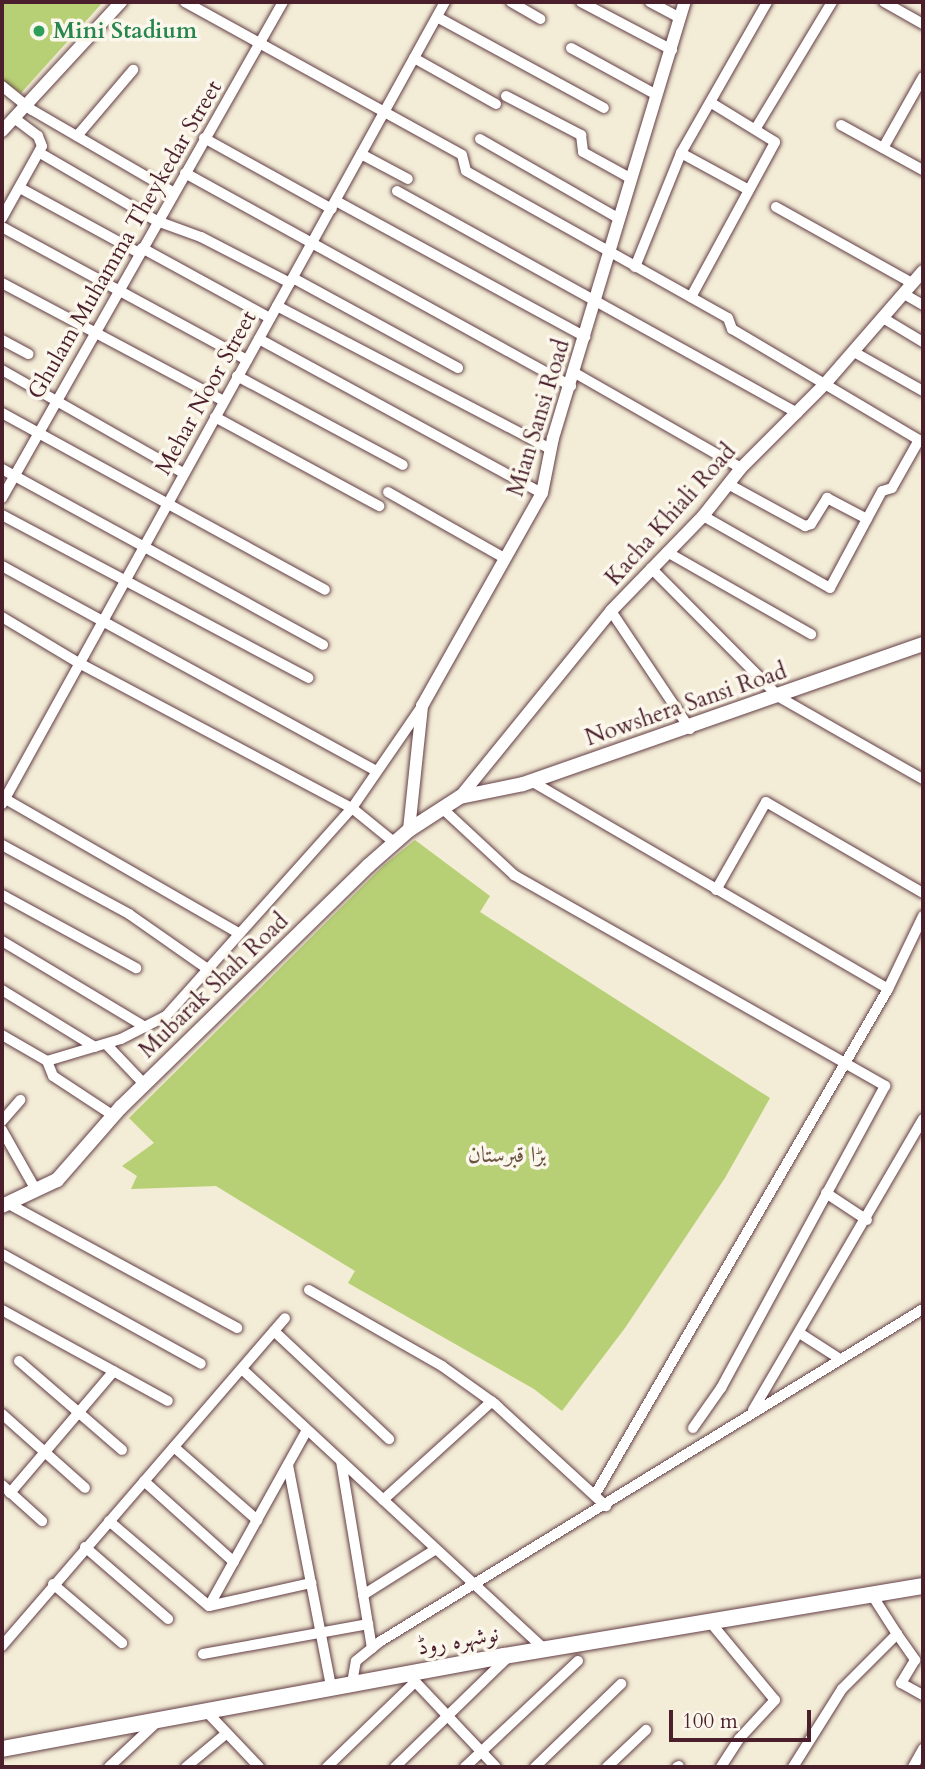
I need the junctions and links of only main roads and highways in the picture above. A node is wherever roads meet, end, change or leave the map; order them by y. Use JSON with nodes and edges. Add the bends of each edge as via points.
{"nodes":[{"id":1,"x":923,"y":644,"type":"edge"},
{"id":2,"x":460,"y":797,"type":"joint"},
{"id":3,"x":5,"y":1204,"type":"edge"},
{"id":4,"x":923,"y":1586,"type":"edge"},
{"id":5,"x":2,"y":1749,"type":"edge"}],
"edges":[{"from":1,"to":2,"type":"main road","name":"Nowshera Sansi Road","via":[[690,729],[531,781]]},
{"from":2,"to":3,"type":"main road","name":"Mubarak Shah Road","via":[[395,843],[145,1085],[57,1180]]},
{"from":4,"to":5,"type":"main road","name":"نوشہرہ روڈ","via":[[511,1654],[411,1678],[352,1683]]}]}
